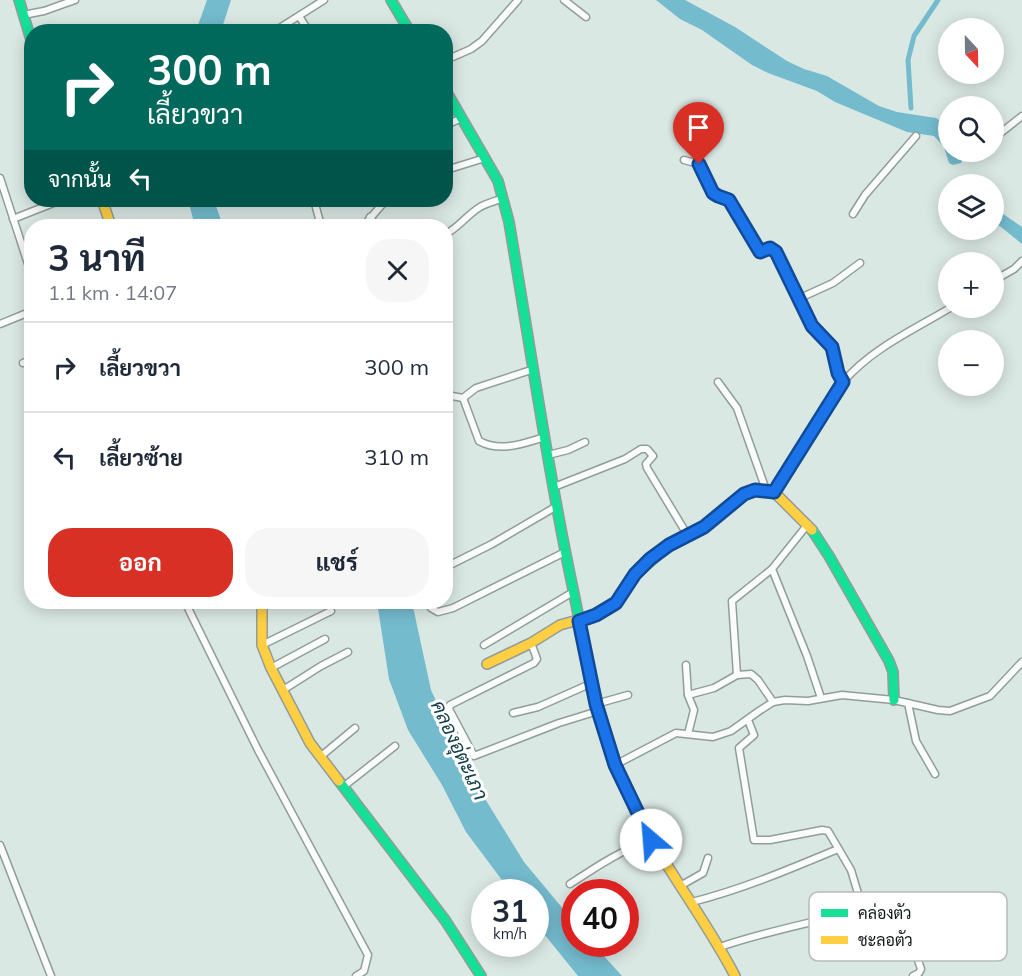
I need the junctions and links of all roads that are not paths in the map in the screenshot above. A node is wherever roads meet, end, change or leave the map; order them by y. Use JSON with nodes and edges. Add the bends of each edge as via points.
{"nodes":[{"id":1,"x":19,"y":0,"type":"edge"},
{"id":2,"x":75,"y":0,"type":"edge"},
{"id":3,"x":324,"y":0,"type":"edge"},
{"id":4,"x":392,"y":0,"type":"edge"},
{"id":5,"x":518,"y":0,"type":"edge"},
{"id":6,"x":564,"y":0,"type":"edge"},
{"id":7,"x":23,"y":15,"type":"junction"},
{"id":8,"x":299,"y":16,"type":"junction"},
{"id":9,"x":586,"y":17,"type":"dead end"},
{"id":10,"x":26,"y":24,"type":"edge"},
{"id":11,"x":286,"y":24,"type":"edge"},
{"id":12,"x":304,"y":24,"type":"edge"},
{"id":13,"x":404,"y":24,"type":"edge"},
{"id":14,"x":453,"y":57,"type":"edge"},
{"id":15,"x":453,"y":105,"type":"edge"},
{"id":16,"x":1022,"y":116,"type":"edge"},
{"id":17,"x":462,"y":118,"type":"junction"},
{"id":18,"x":453,"y":122,"type":"edge"},
{"id":19,"x":1004,"y":130,"type":"edge"},
{"id":20,"x":916,"y":136,"type":"dead end"},
{"id":21,"x":485,"y":158,"type":"junction"},
{"id":22,"x":684,"y":160,"type":"dead end"},
{"id":23,"x":453,"y":168,"type":"edge"},
{"id":24,"x":0,"y":178,"type":"edge"},
{"id":25,"x":503,"y":198,"type":"junction"},
{"id":26,"x":43,"y":207,"type":"edge"},
{"id":27,"x":379,"y":207,"type":"edge"},
{"id":28,"x":853,"y":214,"type":"dead end"},
{"id":29,"x":370,"y":217,"type":"edge"},
{"id":30,"x":13,"y":219,"type":"junction"},
{"id":31,"x":453,"y":230,"type":"edge"},
{"id":32,"x":24,"y":252,"type":"edge"},
{"id":33,"x":1022,"y":261,"type":"edge"},
{"id":34,"x":860,"y":263,"type":"dead end"},
{"id":35,"x":1004,"y":275,"type":"edge"},
{"id":36,"x":798,"y":299,"type":"junction"},
{"id":37,"x":24,"y":314,"type":"edge"},
{"id":38,"x":938,"y":315,"type":"edge"},
{"id":39,"x":0,"y":324,"type":"edge"},
{"id":40,"x":534,"y":369,"type":"junction"},
{"id":41,"x":718,"y":382,"type":"dead end"},
{"id":42,"x":843,"y":382,"type":"junction"},
{"id":43,"x":453,"y":396,"type":"edge"},
{"id":44,"x":463,"y":398,"type":"junction"},
{"id":45,"x":545,"y":437,"type":"junction"},
{"id":46,"x":585,"y":442,"type":"dead end"},
{"id":47,"x":548,"y":455,"type":"junction"},
{"id":48,"x":554,"y":487,"type":"junction"},
{"id":49,"x":770,"y":491,"type":"junction"},
{"id":50,"x":557,"y":506,"type":"junction"},
{"id":51,"x":808,"y":524,"type":"junction"},
{"id":52,"x":688,"y":536,"type":"junction"},
{"id":53,"x":565,"y":552,"type":"junction"},
{"id":54,"x":453,"y":564,"type":"edge"},
{"id":55,"x":772,"y":569,"type":"junction"},
{"id":56,"x":573,"y":592,"type":"junction"},
{"id":57,"x":453,"y":608,"type":"edge"},
{"id":58,"x":188,"y":609,"type":"edge"},
{"id":59,"x":262,"y":609,"type":"edge"},
{"id":60,"x":433,"y":609,"type":"edge"},
{"id":61,"x":449,"y":609,"type":"edge"},
{"id":62,"x":332,"y":611,"type":"dead end"},
{"id":63,"x":579,"y":621,"type":"junction"},
{"id":64,"x":325,"y":639,"type":"dead end"},
{"id":65,"x":531,"y":643,"type":"junction"},
{"id":66,"x":262,"y":645,"type":"junction"},
{"id":67,"x":484,"y":645,"type":"dead end"},
{"id":68,"x":348,"y":652,"type":"dead end"},
{"id":69,"x":1022,"y":662,"type":"edge"},
{"id":70,"x":487,"y":664,"type":"dead end"},
{"id":71,"x":686,"y":665,"type":"dead end"},
{"id":72,"x":271,"y":668,"type":"junction"},
{"id":73,"x":737,"y":675,"type":"junction"},
{"id":74,"x":592,"y":683,"type":"junction"},
{"id":75,"x":283,"y":690,"type":"junction"},
{"id":76,"x":628,"y":695,"type":"dead end"},
{"id":77,"x":688,"y":695,"type":"junction"},
{"id":78,"x":821,"y":698,"type":"junction"},
{"id":79,"x":894,"y":700,"type":"junction"},
{"id":80,"x":773,"y":702,"type":"junction"},
{"id":81,"x":908,"y":703,"type":"junction"},
{"id":82,"x":597,"y":707,"type":"junction"},
{"id":83,"x":513,"y":713,"type":"dead end"},
{"id":84,"x":748,"y":720,"type":"junction"},
{"id":85,"x":356,"y":728,"type":"dead end"},
{"id":86,"x":688,"y":734,"type":"junction"},
{"id":87,"x":395,"y":746,"type":"dead end"},
{"id":88,"x":320,"y":758,"type":"junction"},
{"id":89,"x":615,"y":765,"type":"junction"},
{"id":90,"x":934,"y":774,"type":"dead end"},
{"id":91,"x":343,"y":787,"type":"junction"},
{"id":92,"x":651,"y":840,"type":"junction"},
{"id":93,"x":0,"y":845,"type":"edge"},
{"id":94,"x":838,"y":849,"type":"junction"},
{"id":95,"x":708,"y":858,"type":"dead end"},
{"id":96,"x":578,"y":879,"type":"edge"},
{"id":97,"x":680,"y":885,"type":"junction"},
{"id":98,"x":858,"y":892,"type":"edge"},
{"id":99,"x":692,"y":902,"type":"junction"},
{"id":100,"x":809,"y":922,"type":"edge"},
{"id":101,"x":720,"y":947,"type":"junction"},
{"id":102,"x":918,"y":961,"type":"edge"},
{"id":103,"x":51,"y":976,"type":"edge"},
{"id":104,"x":356,"y":976,"type":"edge"},
{"id":105,"x":481,"y":976,"type":"edge"},
{"id":106,"x":735,"y":976,"type":"edge"},
{"id":107,"x":913,"y":976,"type":"edge"}],
"edges":[{"from":1,"to":7,"type":"street"},
{"from":2,"to":7,"type":"street"},
{"from":3,"to":8,"type":"street"},
{"from":4,"to":13,"type":"street"},
{"from":5,"to":14,"type":"street","via":[[482,41]]},
{"from":6,"to":9,"type":"street"},
{"from":7,"to":10,"type":"street"},
{"from":8,"to":11,"type":"street"},
{"from":8,"to":12,"type":"street"},
{"from":15,"to":17,"type":"street"},
{"from":16,"to":19,"type":"street"},
{"from":17,"to":18,"type":"street"},
{"from":17,"to":21,"type":"street"},
{"from":20,"to":28,"type":"street","via":[[864,195]]},
{"from":21,"to":23,"type":"street"},
{"from":21,"to":25,"type":"street"},
{"from":22,"to":36,"type":"street","via":[[699,164],[713,193],[729,200],[760,252],[774,250]]},
{"from":24,"to":30,"type":"street"},
{"from":25,"to":31,"type":"street","via":[[481,206]]},
{"from":25,"to":40,"type":"street"},
{"from":26,"to":30,"type":"street"},
{"from":27,"to":29,"type":"street"},
{"from":30,"to":32,"type":"street"},
{"from":33,"to":35,"type":"street"},
{"from":34,"to":36,"type":"street","via":[[833,283]]},
{"from":36,"to":42,"type":"street","via":[[812,326],[832,347]]},
{"from":37,"to":39,"type":"street"},
{"from":38,"to":42,"type":"street","via":[[875,352]]},
{"from":40,"to":44,"type":"street","via":[[476,388]]},
{"from":40,"to":45,"type":"street"},
{"from":41,"to":49,"type":"street","via":[[737,408]]},
{"from":42,"to":49,"type":"street"},
{"from":43,"to":44,"type":"street"},
{"from":44,"to":45,"type":"street","via":[[483,444],[507,447]]},
{"from":45,"to":47,"type":"street"},
{"from":46,"to":47,"type":"street"},
{"from":47,"to":48,"type":"street"},
{"from":48,"to":50,"type":"street"},
{"from":48,"to":52,"type":"street","via":[[647,449],[653,456],[647,468]]},
{"from":49,"to":51,"type":"street"},
{"from":49,"to":52,"type":"street","via":[[744,494]]},
{"from":50,"to":53,"type":"street"},
{"from":50,"to":54,"type":"street"},
{"from":51,"to":55,"type":"street"},
{"from":51,"to":79,"type":"street","via":[[890,662]]},
{"from":52,"to":63,"type":"street","via":[[650,559],[616,603]]},
{"from":53,"to":56,"type":"street"},
{"from":53,"to":57,"type":"street"},
{"from":55,"to":73,"type":"street","via":[[732,601]]},
{"from":55,"to":78,"type":"street"},
{"from":56,"to":63,"type":"street"},
{"from":56,"to":67,"type":"street"},
{"from":58,"to":104,"type":"street","via":[[258,750],[368,955],[364,971]]},
{"from":59,"to":66,"type":"street"},
{"from":60,"to":61,"type":"street"},
{"from":62,"to":66,"type":"street"},
{"from":63,"to":65,"type":"street","via":[[560,626]]},
{"from":63,"to":74,"type":"street"},
{"from":64,"to":72,"type":"street"},
{"from":65,"to":70,"type":"street"},
{"from":65,"to":82,"type":"street","via":[[537,658],[534,663],[450,705],[474,756]]},
{"from":66,"to":72,"type":"street"},
{"from":68,"to":75,"type":"street"},
{"from":69,"to":81,"type":"street","via":[[990,696],[963,707],[950,711]]},
{"from":71,"to":77,"type":"street"},
{"from":72,"to":75,"type":"street"},
{"from":73,"to":77,"type":"street","via":[[718,686]]},
{"from":73,"to":80,"type":"street","via":[[754,676]]},
{"from":74,"to":82,"type":"street"},
{"from":74,"to":83,"type":"street","via":[[538,707]]},
{"from":75,"to":88,"type":"street"},
{"from":76,"to":82,"type":"street"},
{"from":77,"to":86,"type":"street","via":[[694,710]]},
{"from":78,"to":79,"type":"street","via":[[842,695]]},
{"from":78,"to":80,"type":"street"},
{"from":79,"to":81,"type":"street"},
{"from":80,"to":84,"type":"street"},
{"from":81,"to":90,"type":"street","via":[[916,741]]},
{"from":82,"to":89,"type":"street"},
{"from":84,"to":86,"type":"street","via":[[713,737]]},
{"from":84,"to":94,"type":"street","via":[[754,735],[739,748],[754,840],[822,830],[828,831]]},
{"from":85,"to":88,"type":"street"},
{"from":86,"to":89,"type":"street","via":[[668,736]]},
{"from":87,"to":91,"type":"street"},
{"from":88,"to":91,"type":"street"},
{"from":89,"to":92,"type":"street"},
{"from":91,"to":105,"type":"street","via":[[451,929]]},
{"from":92,"to":96,"type":"street","via":[[616,855]]},
{"from":92,"to":97,"type":"street"},
{"from":93,"to":103,"type":"street"},
{"from":94,"to":98,"type":"street","via":[[851,870]]},
{"from":94,"to":99,"type":"street","via":[[773,877]]},
{"from":95,"to":97,"type":"street","via":[[703,873]]},
{"from":97,"to":99,"type":"street"},
{"from":99,"to":101,"type":"street"},
{"from":100,"to":101,"type":"street"},
{"from":101,"to":106,"type":"street"},
{"from":102,"to":107,"type":"street","via":[[921,969]]}]}
